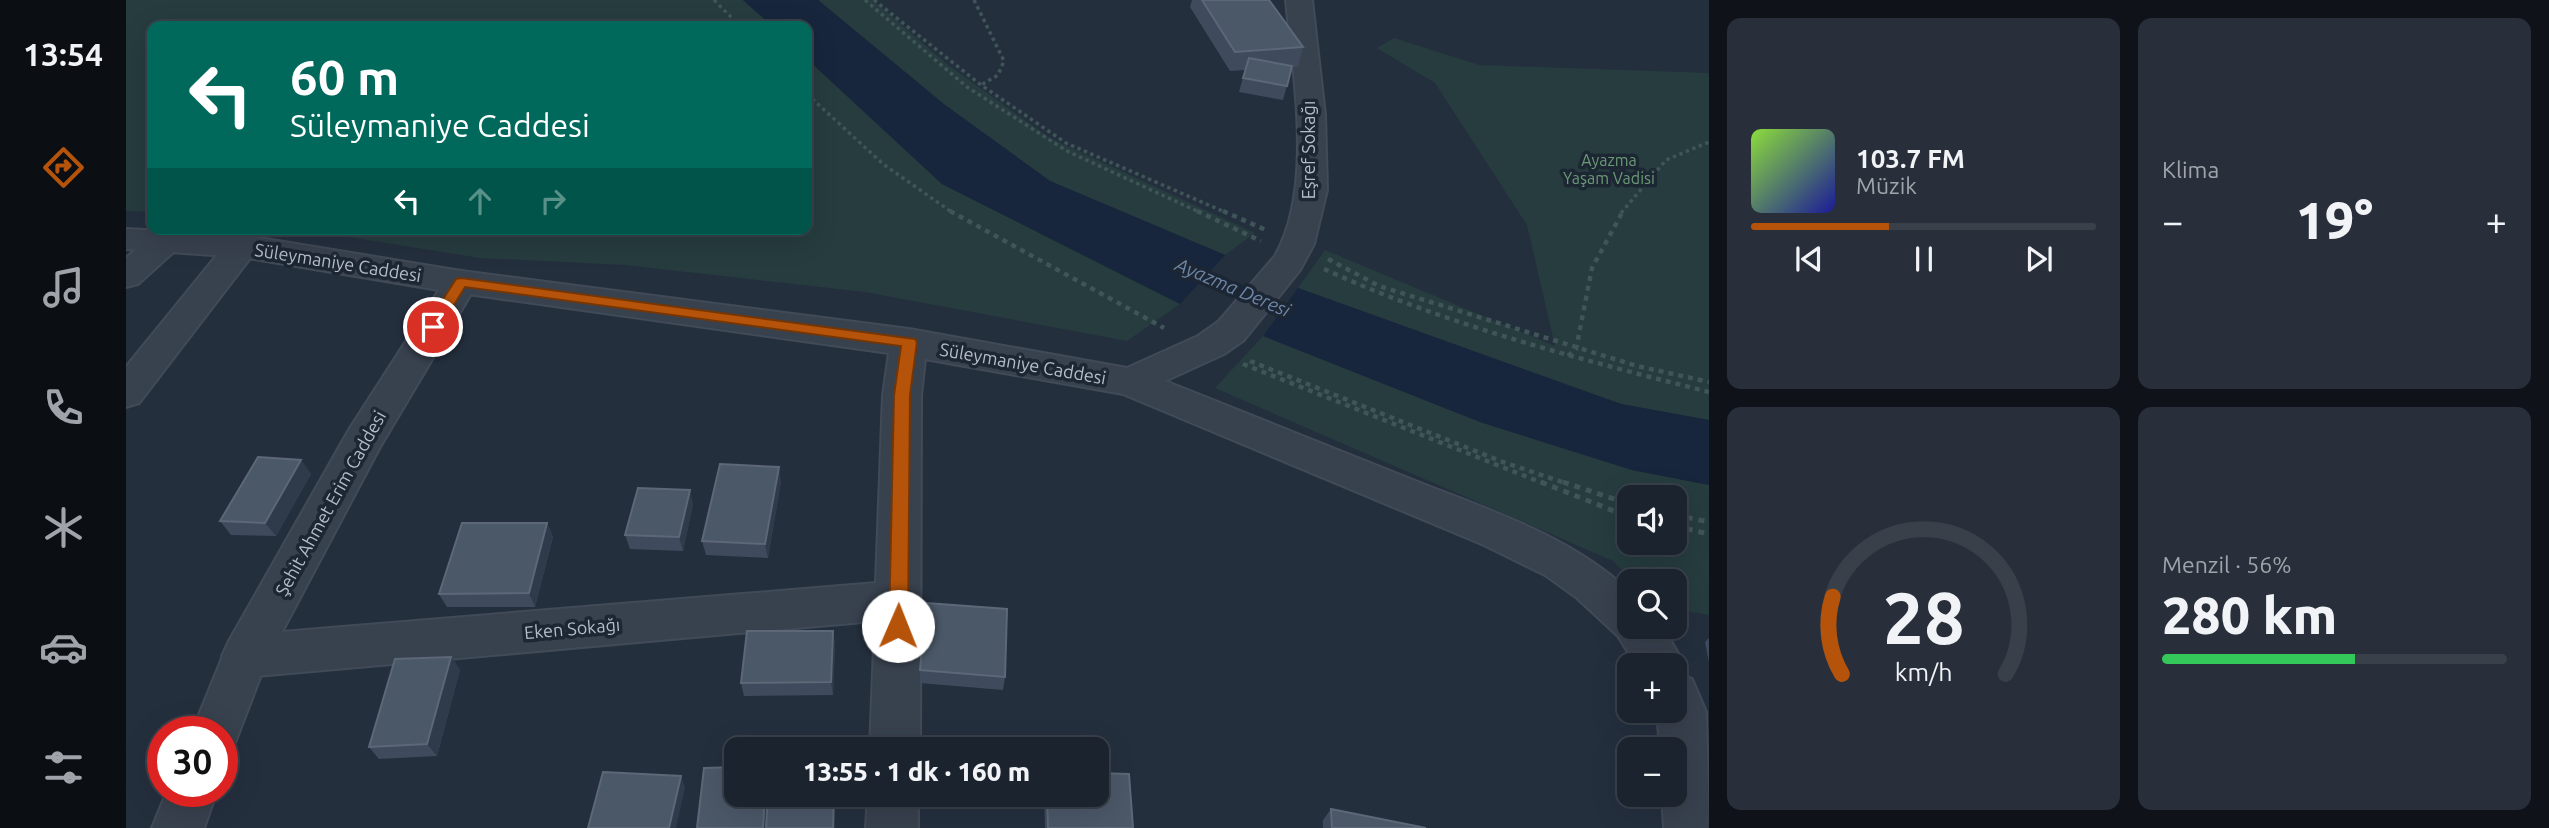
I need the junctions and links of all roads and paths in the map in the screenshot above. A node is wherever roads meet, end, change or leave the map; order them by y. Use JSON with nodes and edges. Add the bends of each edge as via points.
{"nodes":[{"id":1,"x":714,"y":0,"type":"edge"},
{"id":2,"x":865,"y":0,"type":"edge"},
{"id":3,"x":974,"y":0,"type":"edge"},
{"id":4,"x":1299,"y":0,"type":"edge"},
{"id":5,"x":735,"y":21,"type":"edge"},
{"id":6,"x":981,"y":85,"type":"dead end"},
{"id":7,"x":812,"y":99,"type":"edge"},
{"id":8,"x":1709,"y":142,"type":"edge"},
{"id":9,"x":126,"y":239,"type":"edge"},
{"id":10,"x":166,"y":242,"type":"junction"},
{"id":11,"x":242,"y":246,"type":"junction"},
{"id":12,"x":1290,"y":259,"type":"junction"},
{"id":13,"x":126,"y":276,"type":"edge"},
{"id":14,"x":461,"y":282,"type":"junction"},
{"id":15,"x":1216,"y":341,"type":"junction"},
{"id":16,"x":909,"y":342,"type":"junction"},
{"id":17,"x":1568,"y":356,"type":"junction"},
{"id":18,"x":1130,"y":382,"type":"junction"},
{"id":19,"x":1709,"y":392,"type":"edge"},
{"id":20,"x":126,"y":393,"type":"edge"},
{"id":21,"x":1617,"y":500,"type":"edge"},
{"id":22,"x":1617,"y":512,"type":"edge"},
{"id":23,"x":1687,"y":517,"type":"edge"},
{"id":24,"x":1709,"y":522,"type":"edge"},
{"id":25,"x":1687,"y":529,"type":"edge"},
{"id":26,"x":1709,"y":534,"type":"edge"},
{"id":27,"x":899,"y":600,"type":"junction"},
{"id":28,"x":1617,"y":608,"type":"edge"},
{"id":29,"x":245,"y":656,"type":"junction"},
{"id":30,"x":1689,"y":709,"type":"edge"},
{"id":31,"x":222,"y":716,"type":"edge"},
{"id":32,"x":895,"y":737,"type":"edge"},
{"id":33,"x":186,"y":807,"type":"edge"},
{"id":34,"x":893,"y":807,"type":"edge"},
{"id":35,"x":178,"y":828,"type":"edge"},
{"id":36,"x":892,"y":828,"type":"edge"},
{"id":37,"x":1690,"y":828,"type":"edge"}],
"edges":[{"from":1,"to":5,"type":"path"},
{"from":2,"to":12,"type":"path","via":[[967,87],[1040,135]]},
{"from":3,"to":6,"type":"path","via":[[1004,61],[998,75]]},
{"from":4,"to":12,"type":"street","name":"Eşref Sokağı","via":[[1311,116],[1311,190],[1307,216]]},
{"from":7,"to":15,"type":"path","via":[[883,164],[942,207],[1167,330]]},
{"from":8,"to":17,"type":"path","via":[[1666,160],[1618,217],[1592,268],[1576,349]]},
{"from":9,"to":10,"type":"street","name":"Süleymaniye Caddesi"},
{"from":10,"to":11,"type":"street","name":"Süleymaniye Caddesi"},
{"from":10,"to":13,"type":"street"},
{"from":11,"to":14,"type":"street","name":"Süleymaniye Caddesi"},
{"from":11,"to":20,"type":"street"},
{"from":12,"to":15,"type":"street","name":"Eşref Sokağı"},
{"from":12,"to":17,"type":"path","via":[[1376,293]]},
{"from":14,"to":16,"type":"street","name":"Süleymaniye Caddesi"},
{"from":14,"to":29,"type":"street","name":"Şehit Ahmet Erim Caddesi","via":[[364,439]]},
{"from":15,"to":18,"type":"street","name":"Eşref Sokağı"},
{"from":15,"to":21,"type":"path","via":[[1503,463]]},
{"from":15,"to":22,"type":"path"},
{"from":16,"to":18,"type":"street","name":"Süleymaniye Caddesi"},
{"from":16,"to":27,"type":"street","via":[[902,395]]},
{"from":17,"to":19,"type":"path"},
{"from":18,"to":28,"type":"street","name":"Süleymaniye Caddesi","via":[[1535,550],[1593,585]]},
{"from":23,"to":24,"type":"path"},
{"from":25,"to":26,"type":"path"},
{"from":27,"to":29,"type":"street","name":"Eken Sokağı"},
{"from":27,"to":32,"type":"street"},
{"from":29,"to":31,"type":"street","name":"Şehit Ahmet Erim Caddesi"},
{"from":30,"to":37,"type":"street"},
{"from":33,"to":35,"type":"street"},
{"from":34,"to":36,"type":"street"}]}
